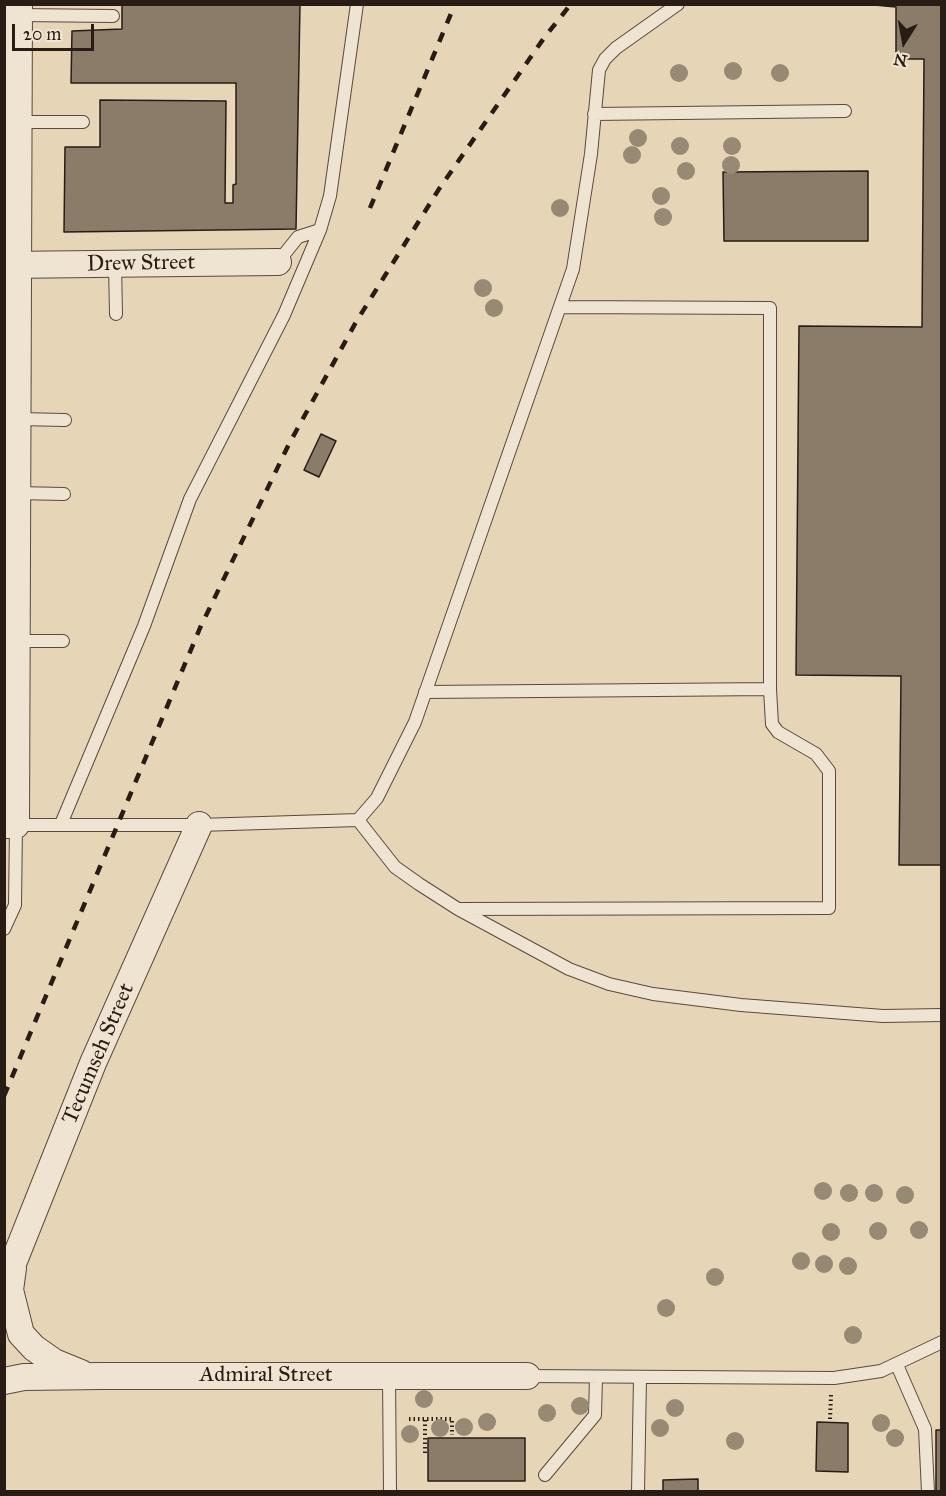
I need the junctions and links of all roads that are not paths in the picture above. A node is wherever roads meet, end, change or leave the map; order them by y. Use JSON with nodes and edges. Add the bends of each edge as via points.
{"nodes":[{"id":1,"x":357,"y":4,"type":"edge"},
{"id":2,"x":678,"y":4,"type":"edge"},
{"id":3,"x":19,"y":10,"type":"edge"},
{"id":4,"x":113,"y":16,"type":"dead end"},
{"id":5,"x":845,"y":111,"type":"dead end"},
{"id":6,"x":594,"y":114,"type":"junction"},
{"id":7,"x":18,"y":122,"type":"junction"},
{"id":8,"x":82,"y":122,"type":"dead end"},
{"id":9,"x":320,"y":230,"type":"junction"},
{"id":10,"x":278,"y":262,"type":"joint"},
{"id":11,"x":116,"y":264,"type":"junction"},
{"id":12,"x":11,"y":265,"type":"edge"},
{"id":13,"x":561,"y":307,"type":"junction"},
{"id":14,"x":116,"y":314,"type":"dead end"},
{"id":15,"x":18,"y":419,"type":"junction"},
{"id":16,"x":65,"y":420,"type":"dead end"},
{"id":17,"x":17,"y":493,"type":"junction"},
{"id":18,"x":64,"y":494,"type":"dead end"},
{"id":19,"x":17,"y":641,"type":"junction"},
{"id":20,"x":63,"y":641,"type":"dead end"},
{"id":21,"x":770,"y":689,"type":"junction"},
{"id":22,"x":425,"y":692,"type":"junction"},
{"id":23,"x":358,"y":820,"type":"junction"},
{"id":24,"x":61,"y":824,"type":"junction"},
{"id":25,"x":200,"y":825,"type":"junction"},
{"id":26,"x":8,"y":830,"type":"edge"},
{"id":27,"x":458,"y":909,"type":"junction"},
{"id":28,"x":4,"y":929,"type":"edge"},
{"id":29,"x":942,"y":1015,"type":"edge"},
{"id":30,"x":9,"y":1276,"type":"edge"},
{"id":31,"x":942,"y":1342,"type":"edge"},
{"id":32,"x":897,"y":1365,"type":"junction"},
{"id":33,"x":101,"y":1376,"type":"junction"},
{"id":34,"x":389,"y":1376,"type":"junction"},
{"id":35,"x":527,"y":1376,"type":"joint"},
{"id":36,"x":596,"y":1377,"type":"junction"},
{"id":37,"x":640,"y":1377,"type":"junction"},
{"id":38,"x":4,"y":1381,"type":"edge"},
{"id":39,"x":545,"y":1475,"type":"dead end"},
{"id":40,"x":390,"y":1491,"type":"edge"},
{"id":41,"x":638,"y":1491,"type":"edge"},
{"id":42,"x":928,"y":1491,"type":"edge"}],
"edges":[{"from":1,"to":9,"type":"lane","via":[[330,196]]},
{"from":2,"to":6,"type":"lane","via":[[605,59],[599,70]]},
{"from":3,"to":4,"type":"lane"},
{"from":3,"to":7,"type":"street"},
{"from":5,"to":6,"type":"lane"},
{"from":6,"to":13,"type":"lane","via":[[579,234]]},
{"from":7,"to":8,"type":"lane"},
{"from":7,"to":12,"type":"street"},
{"from":9,"to":10,"type":"lane","via":[[298,237]]},
{"from":9,"to":24,"type":"lane","via":[[284,315],[190,499],[144,626]]},
{"from":10,"to":11,"type":"street","name":"Drew Street"},
{"from":11,"to":12,"type":"street","name":"Drew Street"},
{"from":11,"to":14,"type":"lane"},
{"from":12,"to":15,"type":"street"},
{"from":13,"to":21,"type":"lane","via":[[770,308]]},
{"from":13,"to":22,"type":"lane"},
{"from":15,"to":16,"type":"lane"},
{"from":15,"to":17,"type":"street"},
{"from":17,"to":18,"type":"lane"},
{"from":17,"to":19,"type":"street"},
{"from":19,"to":20,"type":"lane"},
{"from":19,"to":26,"type":"street"},
{"from":21,"to":22,"type":"lane"},
{"from":21,"to":27,"type":"lane","via":[[772,724],[778,732],[816,754],[830,771],[829,908]]},
{"from":22,"to":23,"type":"lane","via":[[391,772],[377,798]]},
{"from":23,"to":25,"type":"lane"},
{"from":23,"to":27,"type":"lane","via":[[395,867]]},
{"from":24,"to":25,"type":"lane"},
{"from":24,"to":26,"type":"lane"},
{"from":25,"to":30,"type":"street","name":"Tecumseh Street","via":[[93,1063]]},
{"from":26,"to":28,"type":"lane","via":[[15,905]]},
{"from":27,"to":29,"type":"lane","via":[[569,969],[653,994],[859,1014]]},
{"from":30,"to":33,"type":"street","name":"Tecumseh Street","via":[[21,1334],[54,1362],[76,1372]]},
{"from":31,"to":32,"type":"lane"},
{"from":32,"to":37,"type":"lane","via":[[834,1378]]},
{"from":32,"to":42,"type":"lane","via":[[925,1429]]},
{"from":33,"to":34,"type":"street","name":"Admiral Street"},
{"from":33,"to":38,"type":"street","name":"Admiral Street"},
{"from":34,"to":35,"type":"street","name":"Admiral Street"},
{"from":34,"to":40,"type":"lane"},
{"from":35,"to":36,"type":"lane"},
{"from":36,"to":37,"type":"lane"},
{"from":36,"to":39,"type":"lane","via":[[595,1414]]},
{"from":37,"to":41,"type":"lane"}]}
